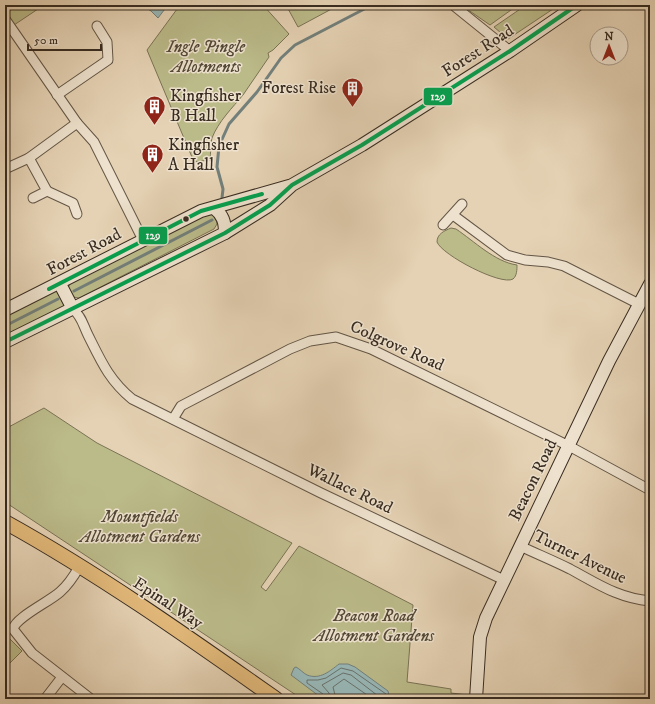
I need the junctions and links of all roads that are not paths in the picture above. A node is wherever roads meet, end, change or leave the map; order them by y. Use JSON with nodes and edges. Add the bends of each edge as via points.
{"nodes":[{"id":1,"x":453,"y":5,"type":"edge"},
{"id":2,"x":577,"y":5,"type":"edge"},
{"id":3,"x":5,"y":19,"type":"edge"},
{"id":4,"x":97,"y":26,"type":"dead end"},
{"id":5,"x":510,"y":51,"type":"junction"},
{"id":6,"x":57,"y":95,"type":"junction"},
{"id":7,"x":77,"y":123,"type":"junction"},
{"id":8,"x":29,"y":158,"type":"junction"},
{"id":9,"x":5,"y":170,"type":"edge"},
{"id":10,"x":292,"y":185,"type":"junction"},
{"id":11,"x":48,"y":191,"type":"junction"},
{"id":12,"x":33,"y":198,"type":"dead end"},
{"id":13,"x":462,"y":204,"type":"dead end"},
{"id":14,"x":214,"y":208,"type":"junction"},
{"id":15,"x":77,"y":214,"type":"dead end"},
{"id":16,"x":453,"y":215,"type":"junction"},
{"id":17,"x":443,"y":225,"type":"dead end"},
{"id":18,"x":226,"y":233,"type":"junction"},
{"id":19,"x":142,"y":240,"type":"junction"},
{"id":20,"x":60,"y":284,"type":"junction"},
{"id":21,"x":650,"y":284,"type":"edge"},
{"id":22,"x":639,"y":304,"type":"junction"},
{"id":23,"x":73,"y":309,"type":"junction"},
{"id":24,"x":5,"y":310,"type":"edge"},
{"id":25,"x":5,"y":342,"type":"edge"},
{"id":26,"x":172,"y":419,"type":"junction"},
{"id":27,"x":569,"y":446,"type":"junction"},
{"id":28,"x":650,"y":490,"type":"edge"},
{"id":29,"x":5,"y":512,"type":"edge"},
{"id":30,"x":5,"y":522,"type":"edge"},
{"id":31,"x":39,"y":541,"type":"junction"},
{"id":32,"x":520,"y":546,"type":"junction"},
{"id":33,"x":79,"y":567,"type":"junction"},
{"id":34,"x":504,"y":580,"type":"junction"},
{"id":35,"x":650,"y":601,"type":"edge"},
{"id":36,"x":9,"y":624,"type":"edge"},
{"id":37,"x":62,"y":677,"type":"junction"},
{"id":38,"x":44,"y":699,"type":"edge"},
{"id":39,"x":91,"y":699,"type":"edge"},
{"id":40,"x":276,"y":699,"type":"edge"},
{"id":41,"x":476,"y":699,"type":"edge"}],
"edges":[{"from":1,"to":5,"type":"street"},
{"from":2,"to":5,"type":"main road","name":"Forest Road"},
{"from":3,"to":6,"type":"street"},
{"from":4,"to":6,"type":"street","via":[[108,42],[108,60]]},
{"from":5,"to":10,"type":"main road","name":"Forest Road","via":[[362,145]]},
{"from":6,"to":7,"type":"street"},
{"from":7,"to":8,"type":"street"},
{"from":7,"to":19,"type":"street","via":[[94,142]]},
{"from":8,"to":9,"type":"street"},
{"from":8,"to":11,"type":"street"},
{"from":10,"to":14,"type":"main road","name":"Forest Road"},
{"from":10,"to":18,"type":"main road","name":"Forest Road","via":[[270,205]]},
{"from":11,"to":12,"type":"street"},
{"from":11,"to":15,"type":"street","via":[[73,204]]},
{"from":13,"to":16,"type":"street"},
{"from":14,"to":18,"type":"main road","via":[[221,213]]},
{"from":14,"to":19,"type":"main road","name":"Forest Road"},
{"from":16,"to":17,"type":"street"},
{"from":16,"to":22,"type":"street","via":[[507,255],[564,266]]},
{"from":18,"to":23,"type":"main road","name":"Forest Road"},
{"from":19,"to":20,"type":"main road","name":"Forest Road"},
{"from":20,"to":23,"type":"main road"},
{"from":20,"to":24,"type":"main road","name":"Forest Road"},
{"from":21,"to":22,"type":"main road","name":"Beacon Road"},
{"from":22,"to":27,"type":"main road","name":"Beacon Road","via":[[608,361]]},
{"from":23,"to":25,"type":"main road","name":"Forest Road"},
{"from":23,"to":26,"type":"street","name":"Wallace Road","via":[[106,372],[121,390]]},
{"from":26,"to":27,"type":"street","name":"Colgrove Road","via":[[181,406],[290,349],[310,341],[336,337],[371,349]]},
{"from":26,"to":34,"type":"street","name":"Wallace Road"},
{"from":27,"to":28,"type":"street","name":"Colgrove Road"},
{"from":27,"to":32,"type":"main road","name":"Beacon Road"},
{"from":29,"to":31,"type":"main road","name":"Epinal Way"},
{"from":30,"to":31,"type":"main road","name":"Epinal Way"},
{"from":31,"to":33,"type":"main road","name":"Epinal Way"},
{"from":32,"to":34,"type":"main road","name":"Beacon Road"},
{"from":32,"to":35,"type":"street","name":"Turner Avenue","via":[[570,569],[611,592],[626,598]]},
{"from":33,"to":36,"type":"street","via":[[50,601]]},
{"from":33,"to":40,"type":"main road","name":"Epinal Way"},
{"from":34,"to":41,"type":"main road","name":"Beacon Road","via":[[482,628]]},
{"from":36,"to":37,"type":"street","via":[[32,653]]},
{"from":37,"to":38,"type":"street"},
{"from":37,"to":39,"type":"street"}]}
